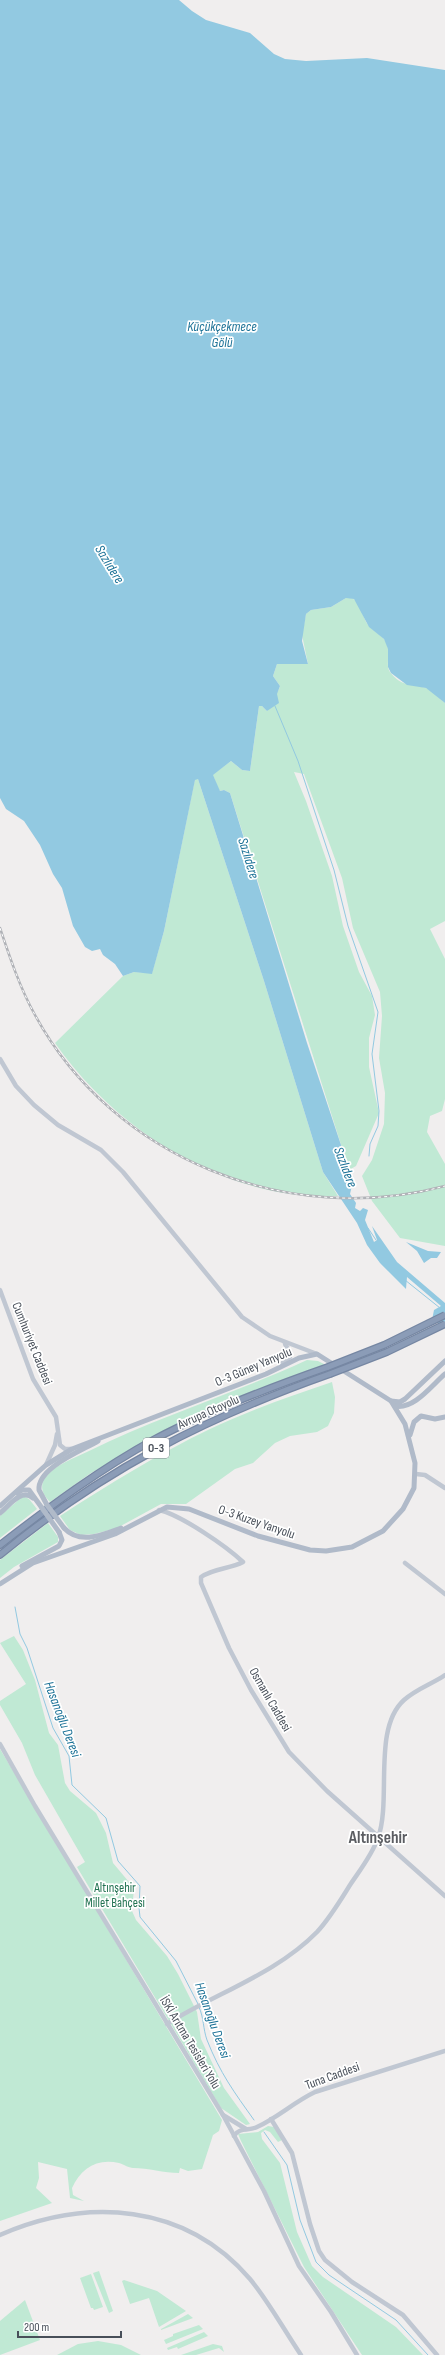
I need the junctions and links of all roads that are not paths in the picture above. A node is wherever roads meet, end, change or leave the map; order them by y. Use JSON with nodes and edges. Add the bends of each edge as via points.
{"nodes":[{"id":1,"x":0,"y":1059,"type":"edge"},
{"id":2,"x":0,"y":1290,"type":"edge"},
{"id":3,"x":445,"y":1315,"type":"edge"},
{"id":4,"x":445,"y":1324,"type":"edge"},
{"id":5,"x":285,"y":1344,"type":"junction"},
{"id":6,"x":317,"y":1354,"type":"junction"},
{"id":7,"x":445,"y":1361,"type":"edge"},
{"id":8,"x":266,"y":1374,"type":"junction"},
{"id":9,"x":445,"y":1374,"type":"edge"},
{"id":10,"x":391,"y":1401,"type":"junction"},
{"id":11,"x":395,"y":1406,"type":"junction"},
{"id":12,"x":445,"y":1417,"type":"edge"},
{"id":13,"x":59,"y":1424,"type":"junction"},
{"id":14,"x":111,"y":1433,"type":"junction"},
{"id":15,"x":410,"y":1436,"type":"junction"},
{"id":16,"x":72,"y":1449,"type":"junction"},
{"id":17,"x":46,"y":1465,"type":"junction"},
{"id":18,"x":416,"y":1474,"type":"junction"},
{"id":19,"x":445,"y":1488,"type":"edge"},
{"id":20,"x":37,"y":1501,"type":"junction"},
{"id":21,"x":171,"y":1507,"type":"junction"},
{"id":22,"x":0,"y":1508,"type":"edge"},
{"id":23,"x":158,"y":1510,"type":"junction"},
{"id":24,"x":0,"y":1513,"type":"edge"},
{"id":25,"x":152,"y":1513,"type":"junction"},
{"id":26,"x":176,"y":1517,"type":"junction"},
{"id":27,"x":0,"y":1545,"type":"edge"},
{"id":28,"x":0,"y":1555,"type":"edge"},
{"id":29,"x":405,"y":1563,"type":"dead end"},
{"id":30,"x":1,"y":1583,"type":"edge"},
{"id":31,"x":445,"y":1594,"type":"edge"},
{"id":32,"x":445,"y":1675,"type":"edge"},
{"id":33,"x":0,"y":1744,"type":"edge"},
{"id":34,"x":378,"y":1837,"type":"junction"},
{"id":35,"x":445,"y":1896,"type":"edge"},
{"id":36,"x":168,"y":2024,"type":"junction"},
{"id":37,"x":445,"y":2051,"type":"edge"},
{"id":38,"x":223,"y":2115,"type":"junction"},
{"id":39,"x":271,"y":2119,"type":"junction"},
{"id":40,"x":246,"y":2129,"type":"junction"},
{"id":41,"x":234,"y":2136,"type":"junction"},
{"id":42,"x":0,"y":2235,"type":"edge"},
{"id":43,"x":300,"y":2355,"type":"edge"},
{"id":44,"x":356,"y":2355,"type":"edge"},
{"id":45,"x":437,"y":2355,"type":"edge"}],
"edges":[{"from":1,"to":5,"type":"street","via":[[16,1086],[34,1105],[58,1125],[102,1150],[123,1172],[242,1317],[258,1330]]},
{"from":2,"to":13,"type":"street","name":"Cumhuriyet Caddesi","via":[[33,1379]]},
{"from":3,"to":27,"type":"highway","name":"Avrupa Otoyolu","number":"O-3","bridge":true,"via":[[384,1345],[238,1400],[155,1439],[90,1479]]},
{"from":4,"to":28,"type":"highway","name":"Avrupa Otoyolu","number":"O-3","bridge":true,"via":[[387,1352],[230,1412],[158,1447],[98,1484]]},
{"from":5,"to":6,"type":"street"},
{"from":5,"to":8,"type":"street","via":[[290,1352],[288,1360]]},
{"from":6,"to":8,"type":"main road","name":"O-3 Güney Yanyolu","via":[[298,1358]]},
{"from":6,"to":10,"type":"main road"},
{"from":7,"to":10,"type":"main road","via":[[405,1399],[400,1402]]},
{"from":8,"to":14,"type":"main road","name":"O-3 Güney Yanyolu"},
{"from":9,"to":11,"type":"main road","via":[[410,1404]]},
{"from":10,"to":11,"type":"main road"},
{"from":11,"to":15,"type":"main road","name":"O-3 Kuzey Yanyolu"},
{"from":12,"to":15,"type":"main road","via":[[421,1416],[414,1422]]},
{"from":13,"to":16,"type":"street","name":"Cumhuriyet Caddesi","via":[[60,1446]]},
{"from":13,"to":17,"type":"street","via":[[55,1445]]},
{"from":14,"to":16,"type":"main road"},
{"from":14,"to":25,"type":"main road","bridge":true,"via":[[45,1473],[38,1486],[40,1495],[64,1528],[74,1537],[87,1538],[120,1529]]},
{"from":15,"to":18,"type":"main road","name":"O-3 Kuzey Yanyolu"},
{"from":16,"to":17,"type":"main road"},
{"from":17,"to":22,"type":"main road"},
{"from":18,"to":19,"type":"street","via":[[425,1475]]},
{"from":18,"to":21,"type":"main road","name":"O-3 Kuzey Yanyolu","via":[[414,1488],[403,1509],[383,1531],[352,1547],[334,1550],[310,1550],[258,1536],[202,1513]]},
{"from":20,"to":22,"type":"main road","via":[[32,1493],[26,1490],[19,1492]]},
{"from":20,"to":24,"type":"main road","via":[[30,1495],[22,1495]]},
{"from":20,"to":30,"type":"main road","bridge":true,"via":[[62,1540],[59,1546],[31,1560]]},
{"from":21,"to":23,"type":"main road","name":"O-3 Kuzey Yanyolu"},
{"from":21,"to":26,"type":"street"},
{"from":23,"to":25,"type":"main road","name":"O-3 Kuzey Yanyolu"},
{"from":23,"to":26,"type":"street"},
{"from":25,"to":30,"type":"main road","name":"O-3 Kuzey Yanyolu","via":[[115,1534],[34,1563]]},
{"from":26,"to":34,"type":"street","name":"Osmanlı Caddesi","via":[[219,1543],[243,1562],[201,1576],[201,1583],[229,1648],[289,1752]]},
{"from":29,"to":31,"type":"street"},
{"from":32,"to":34,"type":"street","via":[[403,1701],[394,1714],[387,1737]]},
{"from":33,"to":36,"type":"street","name":"İSKİ Arıtma Tesisleri Yolu"},
{"from":34,"to":35,"type":"street","name":"Osmanlı Caddesi"},
{"from":34,"to":36,"type":"street","via":[[334,1910],[318,1931],[296,1951]]},
{"from":36,"to":38,"type":"street","name":"İSKİ Arıtma Tesisleri Yolu"},
{"from":37,"to":39,"type":"street","name":"Tuna Caddesi","via":[[315,2092]]},
{"from":38,"to":40,"type":"street"},
{"from":38,"to":41,"type":"street","name":"İSKİ Arıtma Tesisleri Yolu"},
{"from":39,"to":40,"type":"street","name":"Tuna Caddesi","via":[[255,2128]]},
{"from":39,"to":45,"type":"street","via":[[292,2153],[310,2224],[319,2251],[325,2260],[352,2282],[403,2315]]},
{"from":40,"to":41,"type":"street","name":"Tuna Caddesi","via":[[240,2130]]},
{"from":41,"to":44,"type":"street","name":"İSKİ Arıtma Tesisleri Yolu","via":[[264,2191],[299,2266],[331,2312]]},
{"from":42,"to":43,"type":"street","via":[[36,2221],[81,2212],[129,2214],[178,2225],[199,2236],[223,2254],[250,2279]]}]}
